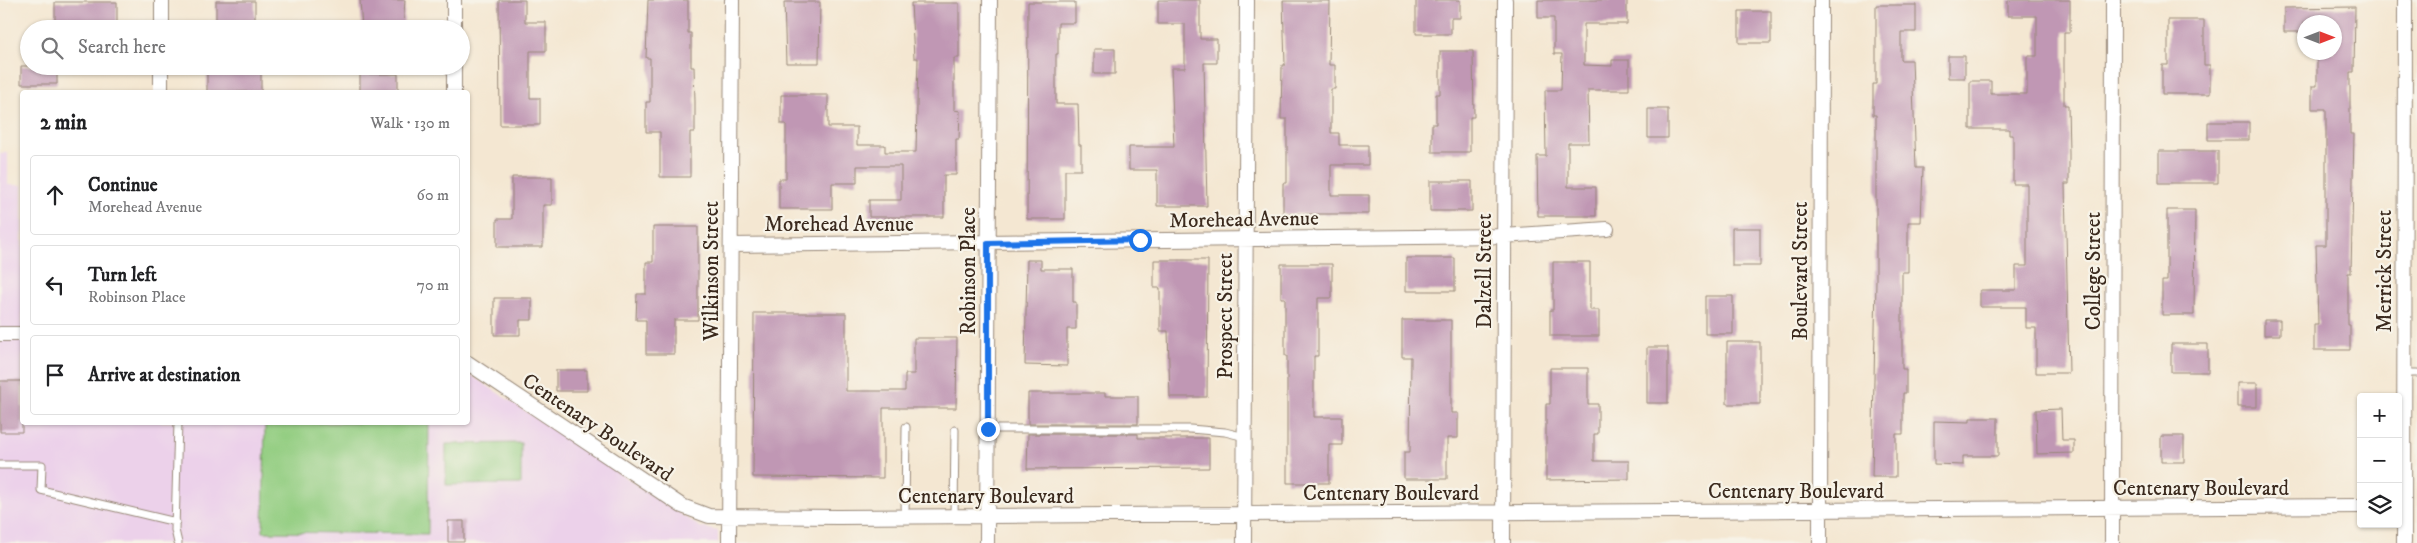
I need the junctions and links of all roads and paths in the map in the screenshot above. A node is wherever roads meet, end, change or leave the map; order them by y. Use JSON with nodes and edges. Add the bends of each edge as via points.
{"nodes":[{"id":1,"x":162,"y":0,"type":"edge"},
{"id":2,"x":454,"y":0,"type":"edge"},
{"id":3,"x":732,"y":0,"type":"edge"},
{"id":4,"x":990,"y":0,"type":"edge"},
{"id":5,"x":1247,"y":0,"type":"edge"},
{"id":6,"x":1506,"y":0,"type":"edge"},
{"id":7,"x":1821,"y":0,"type":"edge"},
{"id":8,"x":2113,"y":0,"type":"edge"},
{"id":9,"x":2406,"y":0,"type":"edge"},
{"id":10,"x":162,"y":20,"type":"edge"},
{"id":11,"x":454,"y":20,"type":"edge"},
{"id":12,"x":162,"y":75,"type":"edge"},
{"id":13,"x":454,"y":75,"type":"edge"},
{"id":14,"x":161,"y":90,"type":"edge"},
{"id":15,"x":454,"y":90,"type":"edge"},
{"id":16,"x":1607,"y":228,"type":"dead end"},
{"id":17,"x":1504,"y":236,"type":"junction"},
{"id":18,"x":1246,"y":239,"type":"junction"},
{"id":19,"x":988,"y":243,"type":"junction"},
{"id":20,"x":731,"y":245,"type":"junction"},
{"id":21,"x":0,"y":334,"type":"edge"},
{"id":22,"x":20,"y":334,"type":"edge"},
{"id":23,"x":470,"y":364,"type":"edge"},
{"id":24,"x":2411,"y":373,"type":"edge"},
{"id":25,"x":178,"y":425,"type":"edge"},
{"id":26,"x":906,"y":427,"type":"dead end"},
{"id":27,"x":988,"y":429,"type":"junction"},
{"id":28,"x":955,"y":430,"type":"dead end"},
{"id":29,"x":1244,"y":437,"type":"junction"},
{"id":30,"x":0,"y":465,"type":"edge"},
{"id":31,"x":2357,"y":506,"type":"edge"},
{"id":32,"x":2406,"y":506,"type":"edge"},
{"id":33,"x":2112,"y":508,"type":"junction"},
{"id":34,"x":1820,"y":510,"type":"junction"},
{"id":35,"x":1503,"y":513,"type":"junction"},
{"id":36,"x":1244,"y":514,"type":"junction"},
{"id":37,"x":729,"y":516,"type":"junction"},
{"id":38,"x":905,"y":516,"type":"junction"},
{"id":39,"x":954,"y":516,"type":"junction"},
{"id":40,"x":987,"y":516,"type":"junction"},
{"id":41,"x":176,"y":522,"type":"junction"},
{"id":42,"x":178,"y":543,"type":"edge"},
{"id":43,"x":729,"y":543,"type":"edge"},
{"id":44,"x":987,"y":543,"type":"edge"},
{"id":45,"x":1244,"y":543,"type":"edge"},
{"id":46,"x":1503,"y":543,"type":"edge"},
{"id":47,"x":1820,"y":543,"type":"edge"},
{"id":48,"x":2112,"y":543,"type":"edge"},
{"id":49,"x":2404,"y":543,"type":"edge"}],
"edges":[{"from":1,"to":10,"type":"street"},
{"from":2,"to":11,"type":"street"},
{"from":3,"to":20,"type":"street","name":"Wilkinson Street"},
{"from":4,"to":19,"type":"street","name":"Robinson Place"},
{"from":5,"to":18,"type":"street","name":"Prospect Street"},
{"from":6,"to":17,"type":"street","name":"Dalzell Street"},
{"from":7,"to":34,"type":"street","name":"Boulevard Street"},
{"from":8,"to":33,"type":"street","name":"College Street"},
{"from":9,"to":24,"type":"street","name":"Merrick Street"},
{"from":12,"to":14,"type":"street"},
{"from":13,"to":15,"type":"street"},
{"from":16,"to":17,"type":"street","name":"Morehead Avenue"},
{"from":17,"to":18,"type":"street","name":"Morehead Avenue"},
{"from":17,"to":35,"type":"street","name":"Dalzell Street"},
{"from":18,"to":19,"type":"street","name":"Morehead Avenue"},
{"from":18,"to":29,"type":"street","name":"Prospect Street"},
{"from":19,"to":20,"type":"street","name":"Morehead Avenue"},
{"from":19,"to":27,"type":"street","name":"Robinson Place"},
{"from":20,"to":37,"type":"street","name":"Wilkinson Street"},
{"from":21,"to":22,"type":"street"},
{"from":23,"to":37,"type":"street","name":"Centenary Boulevard","via":[[682,506],[699,514]]},
{"from":24,"to":32,"type":"street","name":"Merrick Street"},
{"from":25,"to":41,"type":"lane"},
{"from":26,"to":38,"type":"lane"},
{"from":27,"to":29,"type":"lane","via":[[1190,429]]},
{"from":27,"to":40,"type":"street","name":"Robinson Place"},
{"from":28,"to":39,"type":"lane"},
{"from":29,"to":36,"type":"street","name":"Prospect Street"},
{"from":30,"to":41,"type":"lane","via":[[42,465],[41,490]]},
{"from":31,"to":33,"type":"street","name":"Centenary Boulevard"},
{"from":32,"to":49,"type":"street","name":"Merrick Street"},
{"from":33,"to":34,"type":"street","name":"Centenary Boulevard"},
{"from":33,"to":48,"type":"street","name":"College Street"},
{"from":34,"to":35,"type":"street","name":"Centenary Boulevard"},
{"from":34,"to":47,"type":"street","name":"Boulevard Street"},
{"from":35,"to":36,"type":"street","name":"Centenary Boulevard"},
{"from":35,"to":46,"type":"street","name":"Dalzell Street"},
{"from":36,"to":40,"type":"street","name":"Centenary Boulevard"},
{"from":36,"to":45,"type":"street","name":"Prospect Street"},
{"from":37,"to":38,"type":"street","name":"Centenary Boulevard"},
{"from":37,"to":43,"type":"street","name":"Wilkinson Street"},
{"from":38,"to":39,"type":"street","name":"Centenary Boulevard"},
{"from":39,"to":40,"type":"street","name":"Centenary Boulevard"},
{"from":40,"to":44,"type":"street","name":"Robinson Place"},
{"from":41,"to":42,"type":"lane"}]}
